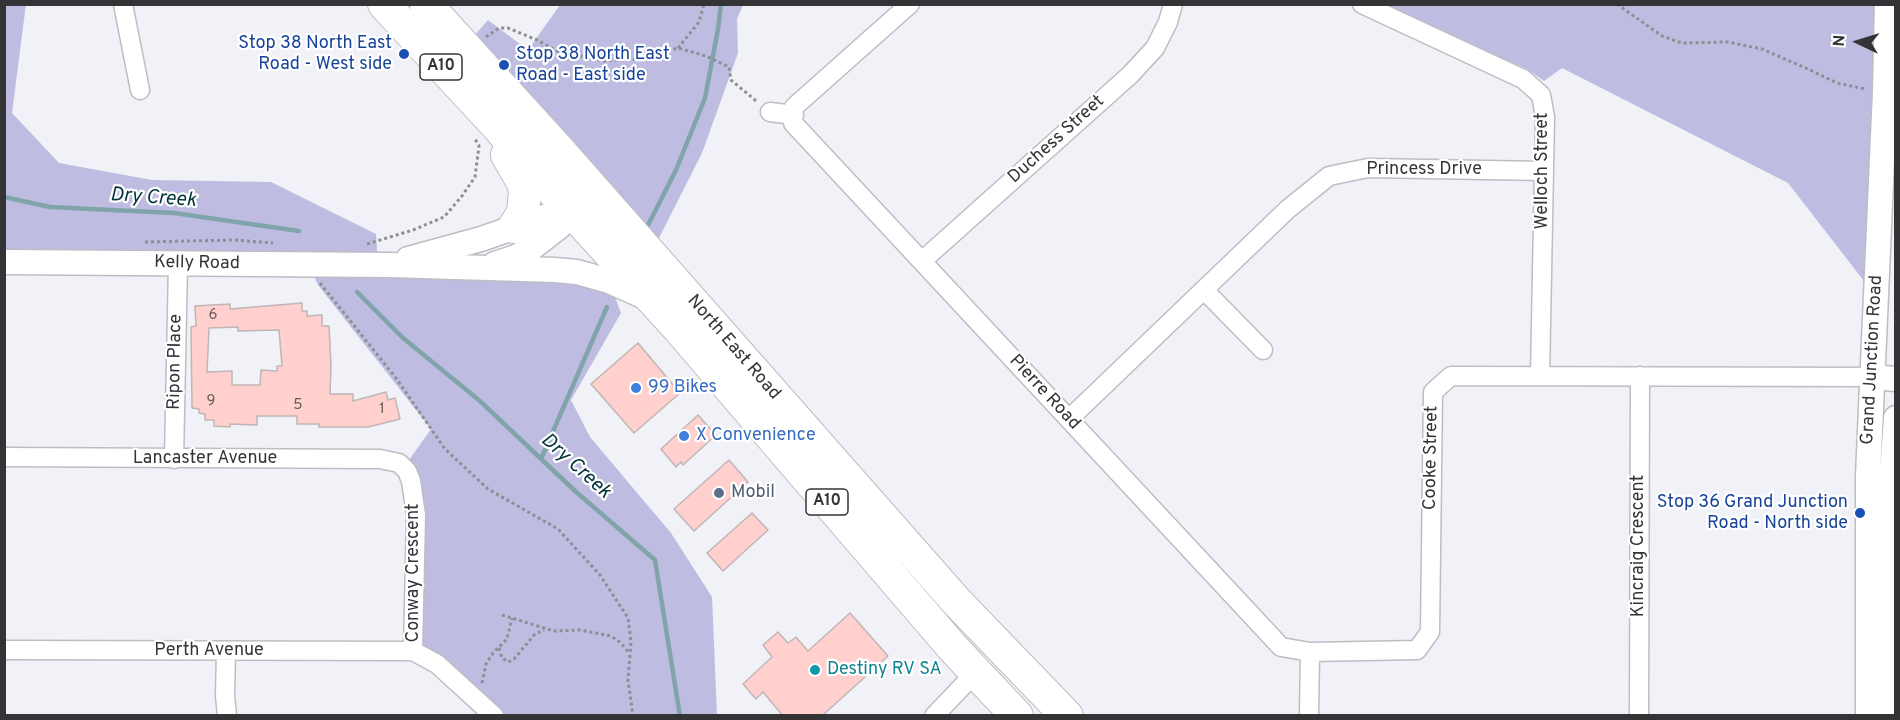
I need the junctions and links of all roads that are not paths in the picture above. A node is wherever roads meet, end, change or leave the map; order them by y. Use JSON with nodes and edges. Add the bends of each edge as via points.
{"nodes":[{"id":1,"x":123,"y":4,"type":"edge"},
{"id":2,"x":384,"y":4,"type":"edge"},
{"id":3,"x":426,"y":4,"type":"edge"},
{"id":4,"x":910,"y":4,"type":"edge"},
{"id":5,"x":1173,"y":4,"type":"edge"},
{"id":6,"x":1362,"y":4,"type":"edge"},
{"id":7,"x":1887,"y":4,"type":"edge"},
{"id":8,"x":140,"y":90,"type":"dead end"},
{"id":9,"x":770,"y":112,"type":"road end"},
{"id":10,"x":794,"y":115,"type":"junction"},
{"id":11,"x":486,"y":131,"type":"junction"},
{"id":12,"x":1889,"y":134,"type":"edge"},
{"id":13,"x":558,"y":148,"type":"junction"},
{"id":14,"x":1544,"y":171,"type":"junction"},
{"id":15,"x":571,"y":211,"type":"junction"},
{"id":16,"x":624,"y":224,"type":"junction"},
{"id":17,"x":514,"y":227,"type":"junction"},
{"id":18,"x":922,"y":261,"type":"junction"},
{"id":19,"x":4,"y":262,"type":"edge"},
{"id":20,"x":178,"y":264,"type":"junction"},
{"id":21,"x":389,"y":265,"type":"junction"},
{"id":22,"x":478,"y":268,"type":"junction"},
{"id":23,"x":1204,"y":290,"type":"junction"},
{"id":24,"x":649,"y":298,"type":"junction"},
{"id":25,"x":1263,"y":350,"type":"dead end"},
{"id":26,"x":1540,"y":376,"type":"junction"},
{"id":27,"x":1640,"y":376,"type":"junction"},
{"id":28,"x":1884,"y":378,"type":"edge"},
{"id":29,"x":1896,"y":418,"type":"edge"},
{"id":30,"x":1069,"y":419,"type":"junction"},
{"id":31,"x":4,"y":457,"type":"edge"},
{"id":32,"x":174,"y":459,"type":"junction"},
{"id":33,"x":404,"y":467,"type":"joint"},
{"id":34,"x":977,"y":623,"type":"junction"},
{"id":35,"x":4,"y":650,"type":"edge"},
{"id":36,"x":226,"y":651,"type":"junction"},
{"id":37,"x":413,"y":651,"type":"junction"},
{"id":38,"x":1310,"y":652,"type":"junction"},
{"id":39,"x":976,"y":672,"type":"junction"},
{"id":40,"x":1024,"y":673,"type":"junction"},
{"id":41,"x":227,"y":716,"type":"edge"},
{"id":42,"x":494,"y":716,"type":"edge"},
{"id":43,"x":934,"y":716,"type":"edge"},
{"id":44,"x":1017,"y":716,"type":"edge"},
{"id":45,"x":1067,"y":716,"type":"edge"},
{"id":46,"x":1309,"y":716,"type":"edge"},
{"id":47,"x":1639,"y":716,"type":"edge"},
{"id":48,"x":1868,"y":716,"type":"edge"},
{"id":49,"x":1892,"y":716,"type":"edge"}],
"edges":[{"from":1,"to":8,"type":"street"},
{"from":2,"to":11,"type":"highway","name":"North East Road","number":"A10"},
{"from":3,"to":13,"type":"highway","name":"North East Road","number":"A10"},
{"from":4,"to":10,"type":"street","via":[[794,107]]},
{"from":5,"to":18,"type":"street","name":"Duchess Street","via":[[1155,48],[1130,75]]},
{"from":6,"to":14,"type":"street","name":"Welloch Street","via":[[1523,79],[1541,95],[1545,117]]},
{"from":7,"to":12,"type":"main road","name":"Grand Junction Road","via":[[1885,91]]},
{"from":9,"to":10,"type":"street"},
{"from":10,"to":18,"type":"street","name":"Pierre Road","via":[[793,123]]},
{"from":11,"to":15,"type":"highway","name":"North East Road","number":"A10"},
{"from":11,"to":17,"type":"highway","via":[[504,150],[525,190],[523,213]]},
{"from":12,"to":28,"type":"main road","name":"Grand Junction Road"},
{"from":13,"to":15,"type":"highway","via":[[571,188]]},
{"from":13,"to":16,"type":"highway","name":"North East Road","number":"A10"},
{"from":14,"to":23,"type":"street","name":"Princess Drive","via":[[1368,168],[1329,176],[1288,209]]},
{"from":14,"to":26,"type":"street","name":"Welloch Street"},
{"from":15,"to":16,"type":"highway"},
{"from":15,"to":17,"type":"main road","name":"Kelly Road"},
{"from":15,"to":22,"type":"main road","name":"Kelly Road","via":[[560,226],[532,247],[507,260]]},
{"from":15,"to":24,"type":"highway","name":"North East Road","number":"A10"},
{"from":16,"to":34,"type":"highway","name":"North East Road","number":"A10"},
{"from":17,"to":21,"type":"main road","name":"Kelly Road"},
{"from":18,"to":30,"type":"street","name":"Pierre Road"},
{"from":19,"to":20,"type":"main road","name":"Kelly Road"},
{"from":20,"to":21,"type":"main road","name":"Kelly Road"},
{"from":20,"to":32,"type":"street","name":"Ripon Place"},
{"from":21,"to":22,"type":"main road","name":"Kelly Road"},
{"from":22,"to":24,"type":"main road","name":"Kelly Road","via":[[577,272]]},
{"from":23,"to":25,"type":"street"},
{"from":23,"to":30,"type":"street","name":"Princess Drive"},
{"from":24,"to":39,"type":"highway","name":"North East Road","number":"A10"},
{"from":26,"to":27,"type":"street","name":"Cooke Street"},
{"from":26,"to":38,"type":"street","name":"Cooke Street","via":[[1451,376],[1433,392],[1430,632],[1417,650]]},
{"from":27,"to":28,"type":"street","name":"Cooke Street"},
{"from":27,"to":47,"type":"street","name":"Kincraig Crescent"},
{"from":28,"to":48,"type":"main road","name":"Grand Junction Road","via":[[1868,476]]},
{"from":29,"to":49,"type":"main road","name":"Grand Junction Road","via":[[1892,474]]},
{"from":30,"to":38,"type":"street","name":"Pierre Road","via":[[1281,647]]},
{"from":31,"to":32,"type":"street","name":"Lancaster Avenue"},
{"from":32,"to":33,"type":"street","name":"Lancaster Avenue","via":[[380,459]]},
{"from":33,"to":37,"type":"street","name":"Conway Crescent","via":[[411,481],[416,515]]},
{"from":34,"to":39,"type":"highway","via":[[982,650]]},
{"from":34,"to":40,"type":"highway","name":"North East Road","number":"A10"},
{"from":35,"to":36,"type":"street","name":"Perth Avenue"},
{"from":36,"to":37,"type":"street","name":"Perth Avenue"},
{"from":36,"to":41,"type":"street"},
{"from":37,"to":42,"type":"street","name":"Conway Crescent","via":[[437,664]]},
{"from":38,"to":46,"type":"street"},
{"from":39,"to":40,"type":"highway","via":[[1000,669]]},
{"from":39,"to":43,"type":"street"},
{"from":39,"to":44,"type":"highway","name":"North East Road","number":"A10"},
{"from":40,"to":45,"type":"highway","name":"North East Road","number":"A10"}]}
